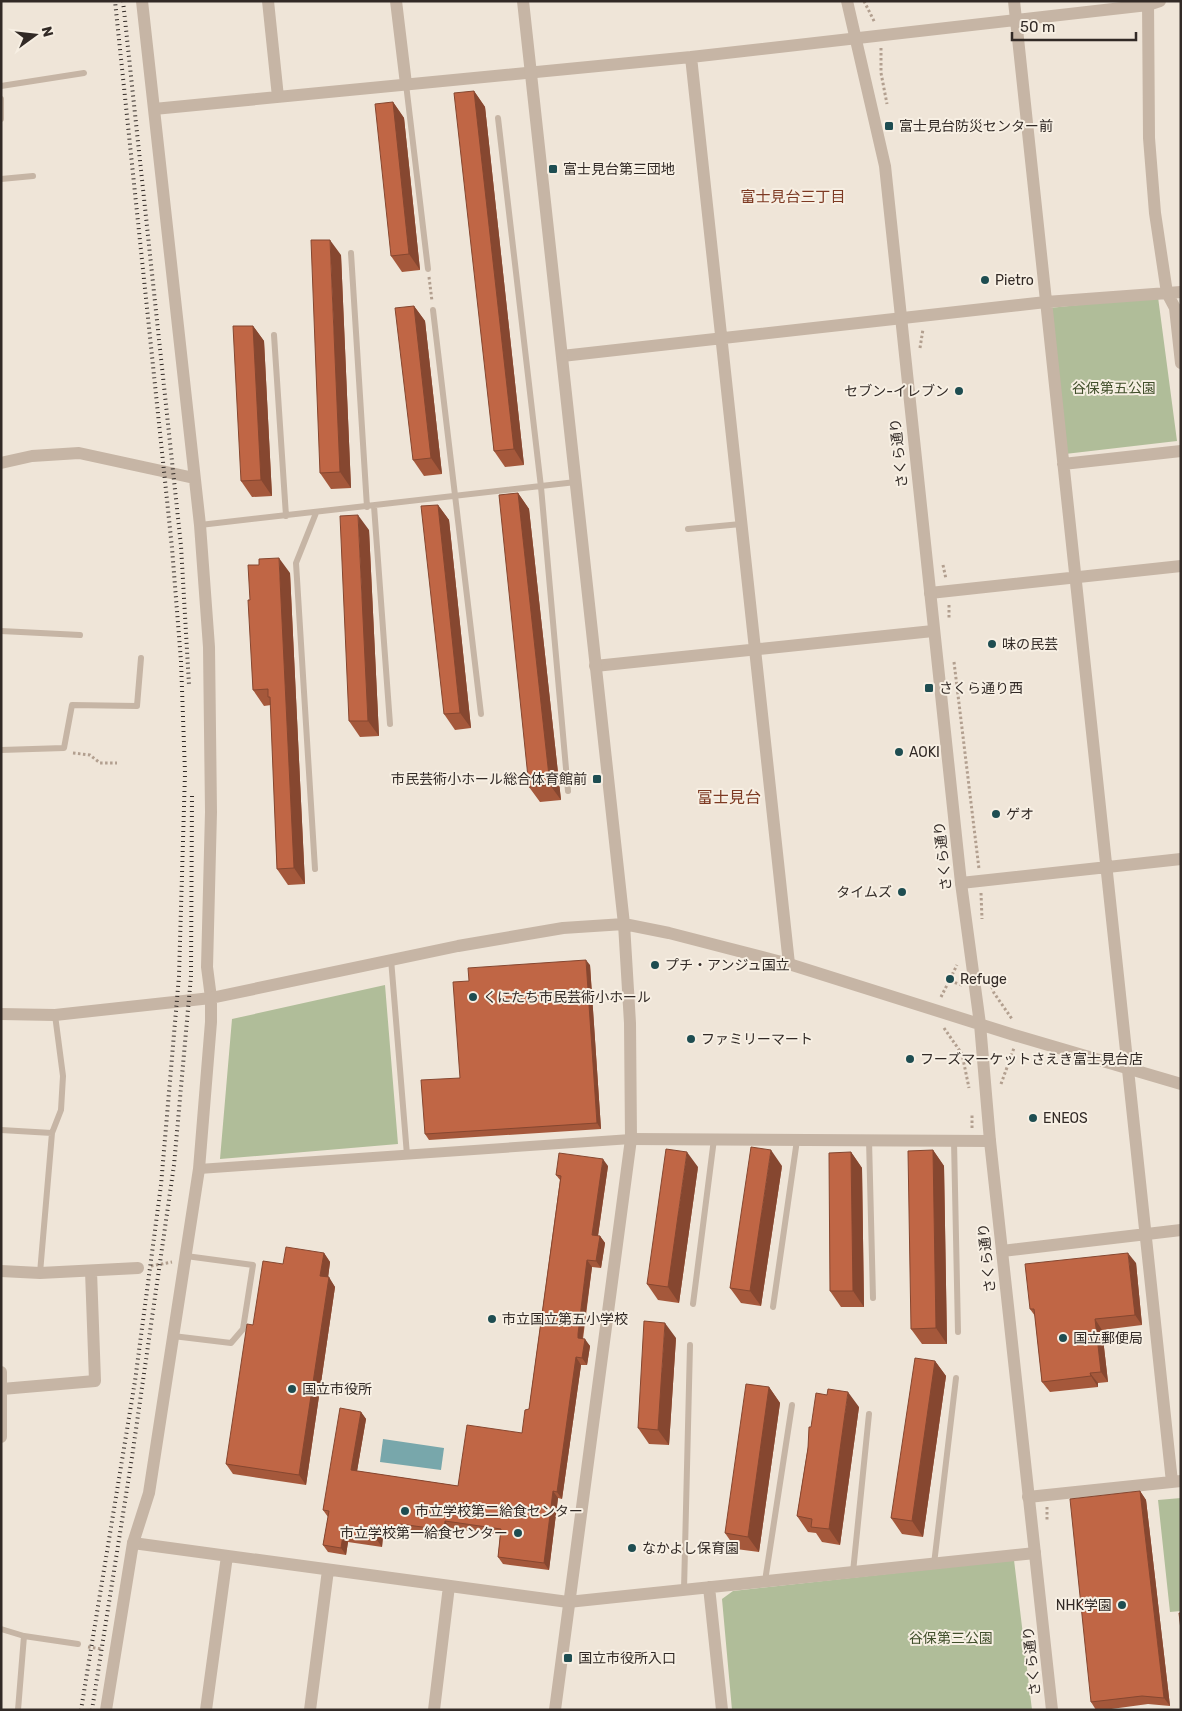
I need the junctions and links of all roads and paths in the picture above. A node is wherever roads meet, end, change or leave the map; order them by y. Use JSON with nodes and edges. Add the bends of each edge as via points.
{"nodes":[{"id":1,"x":142,"y":1,"type":"edge"},
{"id":2,"x":268,"y":1,"type":"edge"},
{"id":3,"x":396,"y":1,"type":"edge"},
{"id":4,"x":523,"y":1,"type":"edge"},
{"id":5,"x":847,"y":1,"type":"edge"},
{"id":6,"x":864,"y":1,"type":"edge"},
{"id":7,"x":1014,"y":1,"type":"edge"},
{"id":8,"x":1152,"y":2,"type":"edge"},
{"id":9,"x":1016,"y":20,"type":"junction"},
{"id":10,"x":876,"y":24,"type":"dead end"},
{"id":11,"x":857,"y":38,"type":"junction"},
{"id":12,"x":881,"y":48,"type":"dead end"},
{"id":13,"x":691,"y":58,"type":"junction"},
{"id":14,"x":881,"y":62,"type":"dead end"},
{"id":15,"x":84,"y":73,"type":"dead end"},
{"id":16,"x":531,"y":73,"type":"junction"},
{"id":17,"x":406,"y":84,"type":"junction"},
{"id":18,"x":1,"y":86,"type":"edge"},
{"id":19,"x":278,"y":97,"type":"junction"},
{"id":20,"x":1,"y":99,"type":"edge"},
{"id":21,"x":154,"y":110,"type":"junction"},
{"id":22,"x":498,"y":118,"type":"dead end"},
{"id":23,"x":1,"y":119,"type":"edge"},
{"id":24,"x":32,"y":176,"type":"dead end"},
{"id":25,"x":1,"y":179,"type":"edge"},
{"id":26,"x":351,"y":253,"type":"dead end"},
{"id":27,"x":428,"y":269,"type":"joint"},
{"id":28,"x":1181,"y":292,"type":"edge"},
{"id":29,"x":1167,"y":293,"type":"junction"},
{"id":30,"x":1046,"y":302,"type":"junction"},
{"id":31,"x":433,"y":310,"type":"joint"},
{"id":32,"x":900,"y":318,"type":"junction"},
{"id":33,"x":923,"y":326,"type":"dead end"},
{"id":34,"x":274,"y":336,"type":"dead end"},
{"id":35,"x":721,"y":339,"type":"junction"},
{"id":36,"x":921,"y":342,"type":"dead end"},
{"id":37,"x":562,"y":356,"type":"junction"},
{"id":38,"x":1181,"y":363,"type":"edge"},
{"id":39,"x":1181,"y":450,"type":"edge"},
{"id":40,"x":1,"y":463,"type":"edge"},
{"id":41,"x":1063,"y":464,"type":"junction"},
{"id":42,"x":194,"y":478,"type":"junction"},
{"id":43,"x":576,"y":482,"type":"junction"},
{"id":44,"x":541,"y":486,"type":"junction"},
{"id":45,"x":456,"y":498,"type":"junction"},
{"id":46,"x":370,"y":507,"type":"junction"},
{"id":47,"x":316,"y":513,"type":"junction"},
{"id":48,"x":286,"y":516,"type":"junction"},
{"id":49,"x":742,"y":524,"type":"junction"},
{"id":50,"x":200,"y":525,"type":"junction"},
{"id":51,"x":688,"y":529,"type":"dead end"},
{"id":52,"x":1181,"y":566,"type":"edge"},
{"id":53,"x":1075,"y":578,"type":"junction"},
{"id":54,"x":930,"y":594,"type":"junction"},
{"id":55,"x":949,"y":603,"type":"dead end"},
{"id":56,"x":950,"y":625,"type":"dead end"},
{"id":57,"x":1,"y":631,"type":"edge"},
{"id":58,"x":933,"y":631,"type":"junction"},
{"id":59,"x":80,"y":635,"type":"dead end"},
{"id":60,"x":755,"y":649,"type":"junction"},
{"id":61,"x":953,"y":653,"type":"dead end"},
{"id":62,"x":141,"y":658,"type":"dead end"},
{"id":63,"x":596,"y":666,"type":"junction"},
{"id":64,"x":481,"y":714,"type":"dead end"},
{"id":65,"x":390,"y":724,"type":"dead end"},
{"id":66,"x":64,"y":748,"type":"junction"},
{"id":67,"x":1,"y":750,"type":"edge"},
{"id":68,"x":117,"y":763,"type":"dead end"},
{"id":69,"x":568,"y":791,"type":"dead end"},
{"id":70,"x":1181,"y":859,"type":"edge"},
{"id":71,"x":1106,"y":867,"type":"junction"},
{"id":72,"x":315,"y":869,"type":"dead end"},
{"id":73,"x":979,"y":869,"type":"dead end"},
{"id":74,"x":961,"y":883,"type":"junction"},
{"id":75,"x":624,"y":924,"type":"junction"},
{"id":76,"x":391,"y":960,"type":"junction"},
{"id":77,"x":789,"y":964,"type":"junction"},
{"id":78,"x":994,"y":993,"type":"dead end"},
{"id":79,"x":211,"y":998,"type":"junction"},
{"id":80,"x":1,"y":1014,"type":"edge"},
{"id":81,"x":55,"y":1015,"type":"junction"},
{"id":82,"x":1013,"y":1021,"type":"dead end"},
{"id":83,"x":980,"y":1024,"type":"junction"},
{"id":84,"x":944,"y":1028,"type":"dead end"},
{"id":85,"x":1014,"y":1051,"type":"dead end"},
{"id":86,"x":1128,"y":1068,"type":"junction"},
{"id":87,"x":1181,"y":1084,"type":"edge"},
{"id":88,"x":1001,"y":1090,"type":"dead end"},
{"id":89,"x":970,"y":1093,"type":"dead end"},
{"id":90,"x":972,"y":1110,"type":"dead end"},
{"id":91,"x":1,"y":1130,"type":"edge"},
{"id":92,"x":972,"y":1130,"type":"dead end"},
{"id":93,"x":52,"y":1133,"type":"junction"},
{"id":94,"x":631,"y":1139,"type":"junction"},
{"id":95,"x":714,"y":1139,"type":"junction"},
{"id":96,"x":797,"y":1140,"type":"junction"},
{"id":97,"x":869,"y":1140,"type":"junction"},
{"id":98,"x":954,"y":1141,"type":"junction"},
{"id":99,"x":990,"y":1141,"type":"junction"},
{"id":100,"x":407,"y":1155,"type":"junction"},
{"id":101,"x":198,"y":1169,"type":"junction"},
{"id":102,"x":1181,"y":1230,"type":"edge"},
{"id":103,"x":1144,"y":1234,"type":"junction"},
{"id":104,"x":1002,"y":1251,"type":"junction"},
{"id":105,"x":185,"y":1258,"type":"junction"},
{"id":106,"x":138,"y":1268,"type":"joint"},
{"id":107,"x":92,"y":1271,"type":"junction"},
{"id":108,"x":1,"y":1272,"type":"edge"},
{"id":109,"x":40,"y":1273,"type":"junction"},
{"id":110,"x":873,"y":1298,"type":"dead end"},
{"id":111,"x":693,"y":1304,"type":"dead end"},
{"id":112,"x":773,"y":1307,"type":"dead end"},
{"id":113,"x":958,"y":1332,"type":"dead end"},
{"id":114,"x":173,"y":1336,"type":"junction"},
{"id":115,"x":690,"y":1345,"type":"dead end"},
{"id":116,"x":1,"y":1372,"type":"edge"},
{"id":117,"x":956,"y":1378,"type":"dead end"},
{"id":118,"x":2,"y":1388,"type":"edge"},
{"id":119,"x":792,"y":1405,"type":"dead end"},
{"id":120,"x":869,"y":1414,"type":"dead end"},
{"id":121,"x":1,"y":1436,"type":"edge"},
{"id":122,"x":1176,"y":1481,"type":"edge"},
{"id":123,"x":1028,"y":1497,"type":"junction"},
{"id":124,"x":133,"y":1543,"type":"junction"},
{"id":125,"x":1035,"y":1553,"type":"junction"},
{"id":126,"x":227,"y":1556,"type":"junction"},
{"id":127,"x":934,"y":1564,"type":"junction"},
{"id":128,"x":328,"y":1570,"type":"junction"},
{"id":129,"x":852,"y":1572,"type":"junction"},
{"id":130,"x":765,"y":1581,"type":"junction"},
{"id":131,"x":449,"y":1586,"type":"junction"},
{"id":132,"x":709,"y":1587,"type":"junction"},
{"id":133,"x":684,"y":1590,"type":"junction"},
{"id":134,"x":568,"y":1602,"type":"junction"},
{"id":135,"x":1,"y":1629,"type":"edge"},
{"id":136,"x":24,"y":1636,"type":"junction"},
{"id":137,"x":78,"y":1644,"type":"joint"},
{"id":138,"x":115,"y":1651,"type":"junction"},
{"id":139,"x":18,"y":1710,"type":"edge"},
{"id":140,"x":106,"y":1710,"type":"edge"},
{"id":141,"x":206,"y":1710,"type":"edge"},
{"id":142,"x":310,"y":1710,"type":"edge"},
{"id":143,"x":434,"y":1710,"type":"edge"},
{"id":144,"x":555,"y":1710,"type":"edge"},
{"id":145,"x":722,"y":1710,"type":"edge"},
{"id":146,"x":1052,"y":1710,"type":"edge"}],
"edges":[{"from":1,"to":21,"type":"street"},
{"from":2,"to":19,"type":"street"},
{"from":3,"to":17,"type":"street"},
{"from":4,"to":16,"type":"street"},
{"from":5,"to":11,"type":"street","name":"さくら通り"},
{"from":6,"to":10,"type":"path"},
{"from":7,"to":9,"type":"street"},
{"from":8,"to":9,"type":"street"},
{"from":8,"to":29,"type":"street","via":[[1149,138]]},
{"from":9,"to":11,"type":"street"},
{"from":9,"to":30,"type":"street"},
{"from":11,"to":13,"type":"street"},
{"from":11,"to":32,"type":"street","name":"さくら通り","via":[[884,166]]},
{"from":12,"to":14,"type":"path"},
{"from":13,"to":16,"type":"street"},
{"from":13,"to":35,"type":"street"},
{"from":15,"to":18,"type":"lane"},
{"from":16,"to":17,"type":"street"},
{"from":16,"to":37,"type":"street"},
{"from":17,"to":19,"type":"street"},
{"from":17,"to":27,"type":"lane"},
{"from":19,"to":21,"type":"street"},
{"from":20,"to":23,"type":"lane"},
{"from":21,"to":42,"type":"street"},
{"from":22,"to":44,"type":"lane"},
{"from":24,"to":25,"type":"lane"},
{"from":26,"to":46,"type":"lane"},
{"from":27,"to":31,"type":"path"},
{"from":28,"to":29,"type":"street"},
{"from":29,"to":30,"type":"street"},
{"from":29,"to":38,"type":"street","via":[[1175,308]]},
{"from":30,"to":32,"type":"street"},
{"from":30,"to":41,"type":"street"},
{"from":31,"to":45,"type":"lane"},
{"from":32,"to":35,"type":"street"},
{"from":32,"to":54,"type":"street","name":"さくら通り"},
{"from":33,"to":36,"type":"path"},
{"from":34,"to":48,"type":"lane"},
{"from":35,"to":37,"type":"street"},
{"from":35,"to":49,"type":"street"},
{"from":37,"to":43,"type":"street"},
{"from":39,"to":41,"type":"street"},
{"from":40,"to":42,"type":"street","via":[[32,456],[80,453]]},
{"from":41,"to":53,"type":"street"},
{"from":42,"to":50,"type":"street"},
{"from":43,"to":44,"type":"lane"},
{"from":43,"to":63,"type":"street"},
{"from":44,"to":45,"type":"lane"},
{"from":44,"to":69,"type":"lane"},
{"from":45,"to":46,"type":"lane"},
{"from":45,"to":64,"type":"lane"},
{"from":46,"to":47,"type":"lane"},
{"from":46,"to":65,"type":"lane"},
{"from":47,"to":48,"type":"lane"},
{"from":47,"to":72,"type":"lane","via":[[296,562]]},
{"from":48,"to":50,"type":"lane"},
{"from":49,"to":51,"type":"lane"},
{"from":49,"to":60,"type":"street"},
{"from":50,"to":79,"type":"street","via":[[209,647],[211,812],[207,967]]},
{"from":52,"to":53,"type":"street"},
{"from":53,"to":54,"type":"street"},
{"from":53,"to":71,"type":"street"},
{"from":54,"to":58,"type":"street","name":"さくら通り"},
{"from":55,"to":56,"type":"path"},
{"from":57,"to":59,"type":"lane"},
{"from":58,"to":60,"type":"street"},
{"from":58,"to":74,"type":"street","name":"さくら通り"},
{"from":60,"to":63,"type":"street"},
{"from":60,"to":77,"type":"street"},
{"from":61,"to":73,"type":"path"},
{"from":62,"to":66,"type":"lane","via":[[137,706],[72,705]]},
{"from":63,"to":75,"type":"street"},
{"from":66,"to":67,"type":"lane"},
{"from":66,"to":68,"type":"path","via":[[74,754],[90,755],[100,763]]},
{"from":70,"to":71,"type":"street"},
{"from":71,"to":74,"type":"street"},
{"from":71,"to":86,"type":"street"},
{"from":74,"to":83,"type":"street","name":"さくら通り"},
{"from":75,"to":76,"type":"street","via":[[563,928]]},
{"from":75,"to":77,"type":"street"},
{"from":75,"to":94,"type":"street","via":[[630,1023]]},
{"from":76,"to":79,"type":"street"},
{"from":76,"to":100,"type":"lane"},
{"from":77,"to":83,"type":"street"},
{"from":78,"to":82,"type":"path"},
{"from":79,"to":81,"type":"street"},
{"from":79,"to":101,"type":"street"},
{"from":80,"to":81,"type":"street"},
{"from":81,"to":93,"type":"lane","via":[[63,1076],[61,1110]]},
{"from":83,"to":86,"type":"street"},
{"from":83,"to":99,"type":"street","name":"さくら通り"},
{"from":84,"to":89,"type":"path","via":[[962,1054]]},
{"from":85,"to":88,"type":"path","via":[[1000,1081]]},
{"from":86,"to":87,"type":"street"},
{"from":86,"to":103,"type":"street"},
{"from":90,"to":92,"type":"path"},
{"from":91,"to":93,"type":"lane"},
{"from":93,"to":109,"type":"lane"},
{"from":94,"to":95,"type":"street"},
{"from":94,"to":100,"type":"street"},
{"from":94,"to":134,"type":"street"},
{"from":95,"to":96,"type":"street"},
{"from":95,"to":111,"type":"lane"},
{"from":96,"to":97,"type":"street"},
{"from":96,"to":112,"type":"lane"},
{"from":97,"to":98,"type":"street"},
{"from":97,"to":110,"type":"lane"},
{"from":98,"to":99,"type":"street"},
{"from":98,"to":113,"type":"lane"},
{"from":99,"to":104,"type":"street","name":"さくら通り"},
{"from":100,"to":101,"type":"street"},
{"from":101,"to":105,"type":"street"},
{"from":102,"to":103,"type":"street"},
{"from":103,"to":104,"type":"street"},
{"from":103,"to":122,"type":"street"},
{"from":104,"to":123,"type":"street","name":"さくら通り"},
{"from":105,"to":106,"type":"path"},
{"from":105,"to":114,"type":"street"},
{"from":105,"to":114,"type":"lane","via":[[253,1265],[244,1328],[230,1343]]},
{"from":106,"to":107,"type":"street"},
{"from":107,"to":109,"type":"street"},
{"from":107,"to":118,"type":"street","via":[[95,1381]]},
{"from":108,"to":109,"type":"street"},
{"from":114,"to":124,"type":"street","via":[[149,1493]]},
{"from":115,"to":133,"type":"lane"},
{"from":116,"to":118,"type":"street"},
{"from":117,"to":127,"type":"lane"},
{"from":118,"to":121,"type":"street"},
{"from":119,"to":130,"type":"lane"},
{"from":120,"to":129,"type":"lane"},
{"from":122,"to":123,"type":"street"},
{"from":123,"to":125,"type":"street","name":"さくら通り"},
{"from":124,"to":126,"type":"street"},
{"from":124,"to":138,"type":"street"},
{"from":125,"to":127,"type":"street"},
{"from":125,"to":146,"type":"street","name":"さくら通り"},
{"from":126,"to":128,"type":"street"},
{"from":126,"to":141,"type":"street"},
{"from":127,"to":129,"type":"street"},
{"from":128,"to":131,"type":"street"},
{"from":128,"to":142,"type":"street"},
{"from":129,"to":130,"type":"street"},
{"from":130,"to":132,"type":"street"},
{"from":131,"to":134,"type":"street"},
{"from":131,"to":143,"type":"street"},
{"from":132,"to":133,"type":"street"},
{"from":132,"to":145,"type":"street"},
{"from":133,"to":134,"type":"street"},
{"from":134,"to":144,"type":"street"},
{"from":135,"to":136,"type":"lane"},
{"from":136,"to":137,"type":"lane"},
{"from":136,"to":139,"type":"lane"},
{"from":137,"to":138,"type":"path"},
{"from":138,"to":140,"type":"street"}]}
